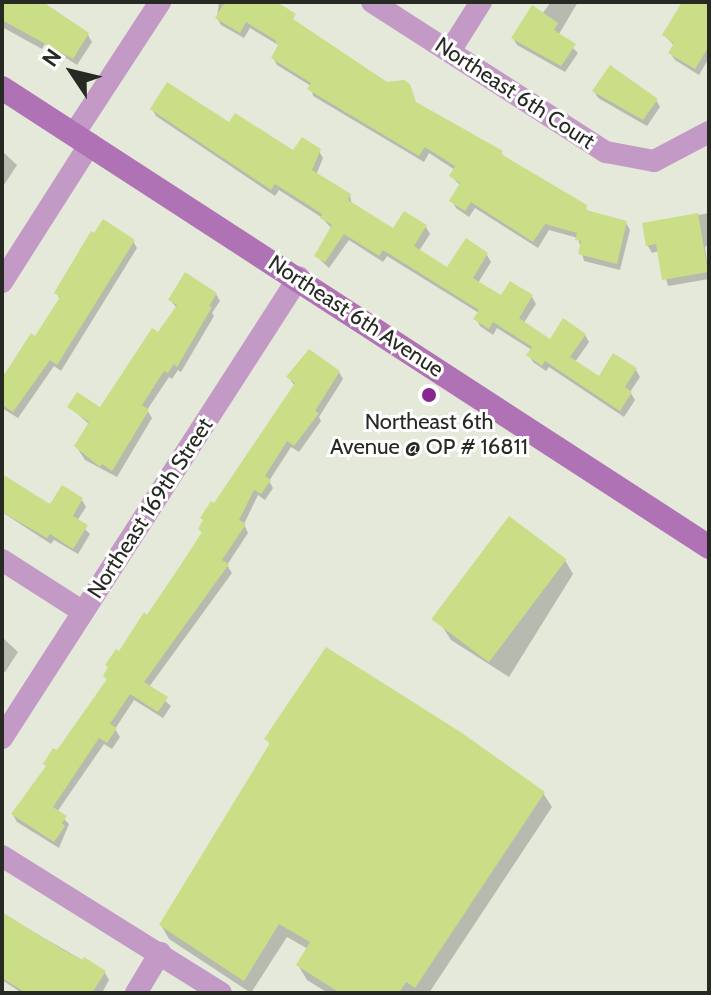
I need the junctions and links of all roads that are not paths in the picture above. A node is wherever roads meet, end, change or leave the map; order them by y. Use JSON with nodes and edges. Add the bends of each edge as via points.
{"nodes":[{"id":1,"x":160,"y":2,"type":"edge"},
{"id":2,"x":372,"y":2,"type":"edge"},
{"id":3,"x":481,"y":2,"type":"edge"},
{"id":4,"x":450,"y":51,"type":"junction"},
{"id":5,"x":2,"y":88,"type":"edge"},
{"id":6,"x":708,"y":133,"type":"edge"},
{"id":7,"x":82,"y":139,"type":"junction"},
{"id":8,"x":299,"y":277,"type":"junction"},
{"id":9,"x":2,"y":282,"type":"edge"},
{"id":10,"x":709,"y":547,"type":"edge"},
{"id":11,"x":2,"y":560,"type":"edge"},
{"id":12,"x":83,"y":612,"type":"junction"},
{"id":13,"x":2,"y":738,"type":"edge"},
{"id":14,"x":2,"y":856,"type":"edge"},
{"id":15,"x":160,"y":953,"type":"junction"},
{"id":16,"x":136,"y":993,"type":"edge"},
{"id":17,"x":221,"y":993,"type":"edge"}],
"edges":[{"from":1,"to":7,"type":"street"},
{"from":2,"to":4,"type":"street","name":"Northeast 6th Court"},
{"from":3,"to":4,"type":"street"},
{"from":4,"to":6,"type":"street","name":"Northeast 6th Court","via":[[606,152],[654,161]]},
{"from":5,"to":7,"type":"main road","name":"Northeast 6th Avenue"},
{"from":7,"to":8,"type":"main road","name":"Northeast 6th Avenue"},
{"from":7,"to":9,"type":"street"},
{"from":8,"to":10,"type":"main road","name":"Northeast 6th Avenue"},
{"from":8,"to":12,"type":"street","name":"Northeast 169th Street"},
{"from":11,"to":12,"type":"street"},
{"from":12,"to":13,"type":"street","name":"Northeast 169th Street"},
{"from":14,"to":15,"type":"street"},
{"from":15,"to":16,"type":"street"},
{"from":15,"to":17,"type":"street"}]}
